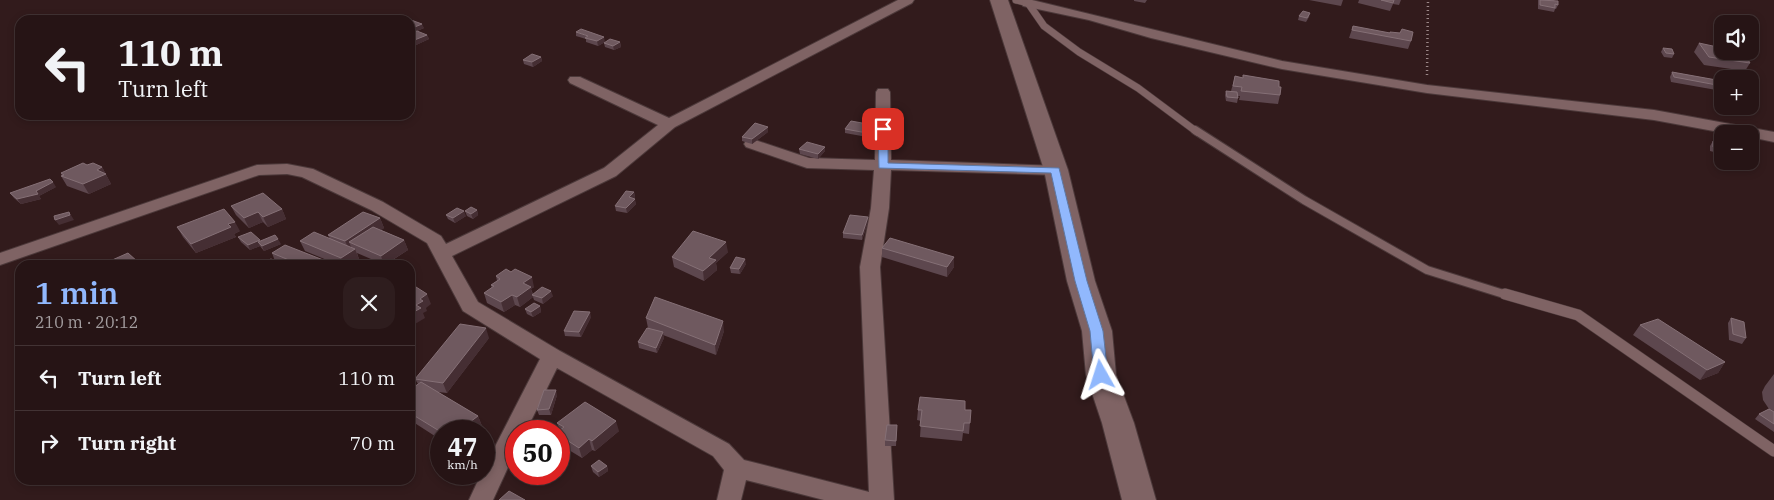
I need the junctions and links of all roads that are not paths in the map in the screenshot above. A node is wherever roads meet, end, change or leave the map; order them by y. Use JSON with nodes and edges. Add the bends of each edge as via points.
{"nodes":[{"id":1,"x":908,"y":0,"type":"edge"},
{"id":2,"x":998,"y":0,"type":"edge"},
{"id":3,"x":1022,"y":2,"type":"edge"},
{"id":4,"x":575,"y":80,"type":"dead end"},
{"id":5,"x":883,"y":92,"type":"dead end"},
{"id":6,"x":669,"y":124,"type":"junction"},
{"id":7,"x":1774,"y":137,"type":"edge"},
{"id":8,"x":752,"y":144,"type":"edge"},
{"id":9,"x":883,"y":166,"type":"junction"},
{"id":10,"x":1056,"y":170,"type":"junction"},
{"id":11,"x":442,"y":253,"type":"junction"},
{"id":12,"x":0,"y":259,"type":"edge"},
{"id":13,"x":552,"y":356,"type":"junction"},
{"id":14,"x":1774,"y":451,"type":"edge"},
{"id":15,"x":736,"y":468,"type":"junction"},
{"id":16,"x":481,"y":500,"type":"edge"},
{"id":17,"x":729,"y":500,"type":"edge"},
{"id":18,"x":862,"y":500,"type":"edge"},
{"id":19,"x":882,"y":500,"type":"edge"},
{"id":20,"x":1139,"y":500,"type":"edge"}],
"edges":[{"from":1,"to":6,"type":"street"},
{"from":2,"to":10,"type":"main road"},
{"from":3,"to":7,"type":"street","via":[[1282,65],[1427,89],[1654,115]]},
{"from":3,"to":14,"type":"lane","via":[[1044,26],[1079,52],[1138,88],[1212,143],[1304,200],[1427,270],[1578,314]]},
{"from":4,"to":6,"type":"street"},
{"from":5,"to":9,"type":"street"},
{"from":6,"to":11,"type":"street","via":[[610,172]]},
{"from":8,"to":9,"type":"street","via":[[807,163]]},
{"from":9,"to":10,"type":"street"},
{"from":9,"to":19,"type":"street","via":[[870,267]]},
{"from":10,"to":20,"type":"main road","via":[[1081,281],[1097,331],[1101,375]]},
{"from":11,"to":12,"type":"street","via":[[434,240],[377,206],[307,172],[287,169],[257,170]]},
{"from":11,"to":13,"type":"street","via":[[470,306]]},
{"from":13,"to":15,"type":"street","via":[[721,450]]},
{"from":13,"to":16,"type":"street"},
{"from":15,"to":17,"type":"street"},
{"from":15,"to":18,"type":"street"}]}
